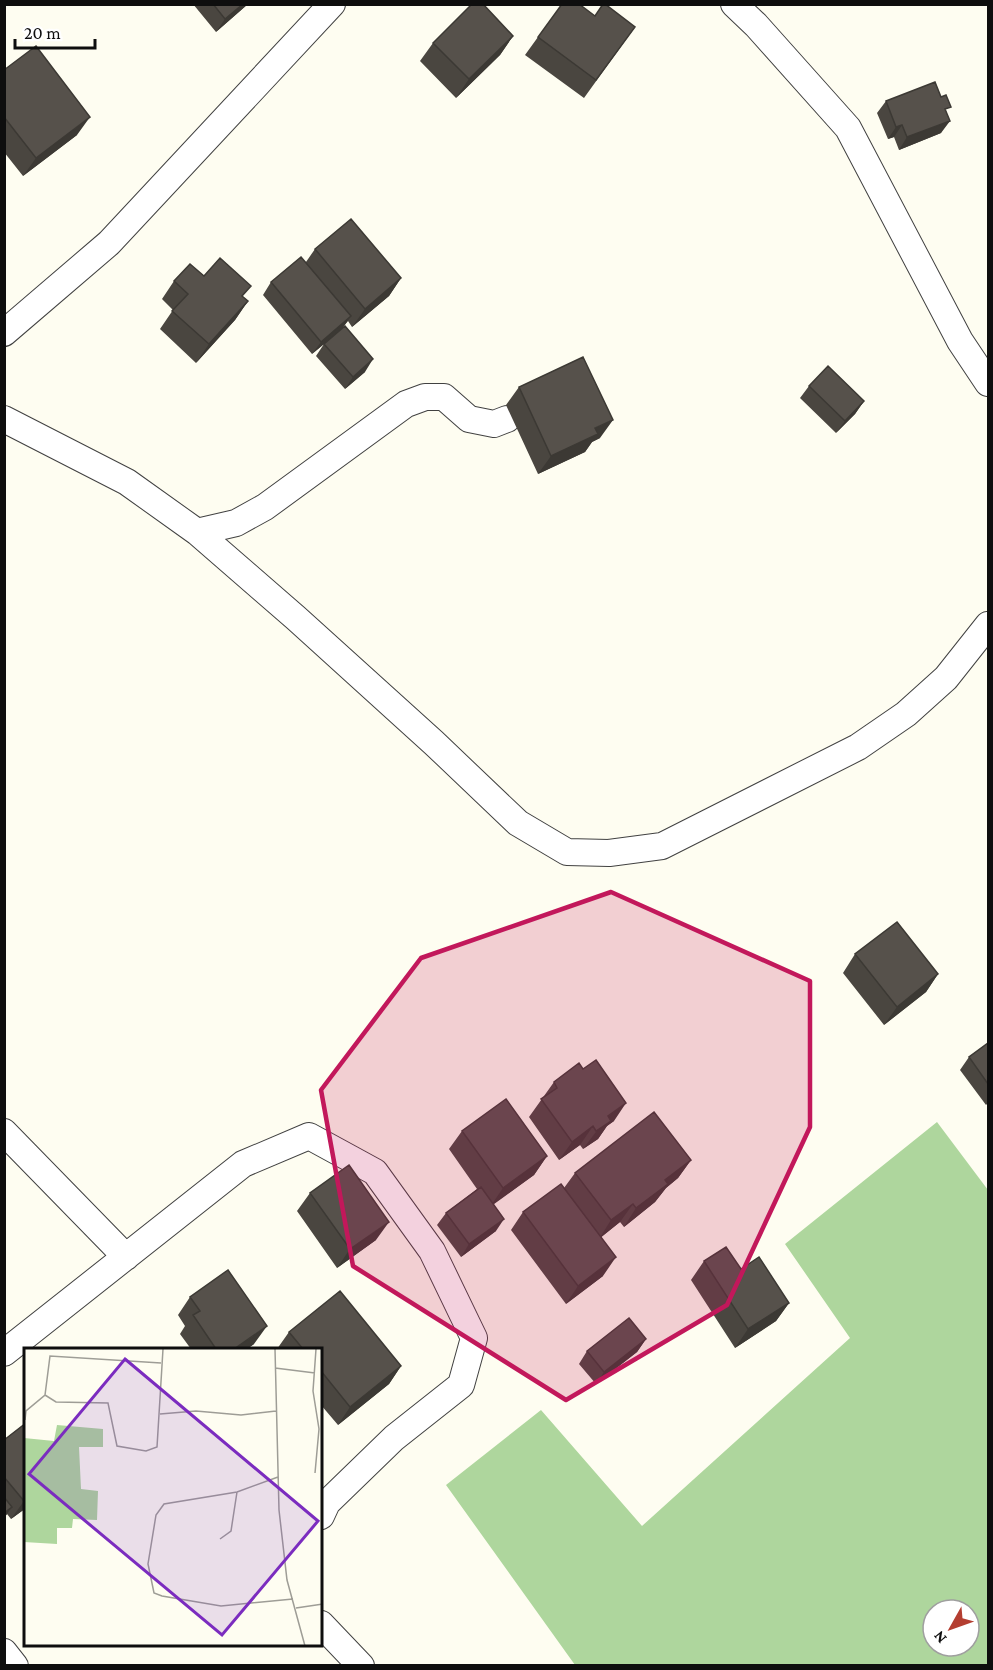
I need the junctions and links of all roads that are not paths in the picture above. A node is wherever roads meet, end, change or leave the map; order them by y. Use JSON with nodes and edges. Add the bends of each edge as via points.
{"nodes":[{"id":1,"x":332,"y":4,"type":"edge"},
{"id":2,"x":734,"y":4,"type":"edge"},
{"id":3,"x":4,"y":333,"type":"edge"},
{"id":4,"x":988,"y":383,"type":"edge"},
{"id":5,"x":4,"y":419,"type":"edge"},
{"id":6,"x":507,"y":419,"type":"dead end"},
{"id":7,"x":197,"y":532,"type":"junction"},
{"id":8,"x":988,"y":625,"type":"edge"},
{"id":9,"x":4,"y":1132,"type":"edge"},
{"id":10,"x":126,"y":1257,"type":"junction"},
{"id":11,"x":4,"y":1353,"type":"edge"},
{"id":12,"x":322,"y":1514,"type":"edge"},
{"id":13,"x":322,"y":1624,"type":"edge"},
{"id":14,"x":4,"y":1652,"type":"edge"},
{"id":15,"x":15,"y":1665,"type":"edge"},
{"id":16,"x":361,"y":1665,"type":"edge"}],
"edges":[{"from":1,"to":3,"type":"street","via":[[110,243]]},
{"from":2,"to":4,"type":"street","via":[[848,128],[960,341]]},
{"from":5,"to":7,"type":"street","via":[[127,482]]},
{"from":6,"to":7,"type":"street","via":[[494,424],[469,419],[444,397],[425,397],[406,404],[265,507],[236,523]]},
{"from":7,"to":8,"type":"street","via":[[518,823],[567,852],[609,853],[662,846],[858,747],[906,714],[946,678]]},
{"from":9,"to":10,"type":"street"},
{"from":10,"to":11,"type":"street"},
{"from":10,"to":12,"type":"street","via":[[243,1164],[309,1136],[375,1172],[432,1251],[474,1338],[461,1385],[394,1438],[327,1503]]},
{"from":13,"to":16,"type":"street"},
{"from":14,"to":15,"type":"street"}]}
